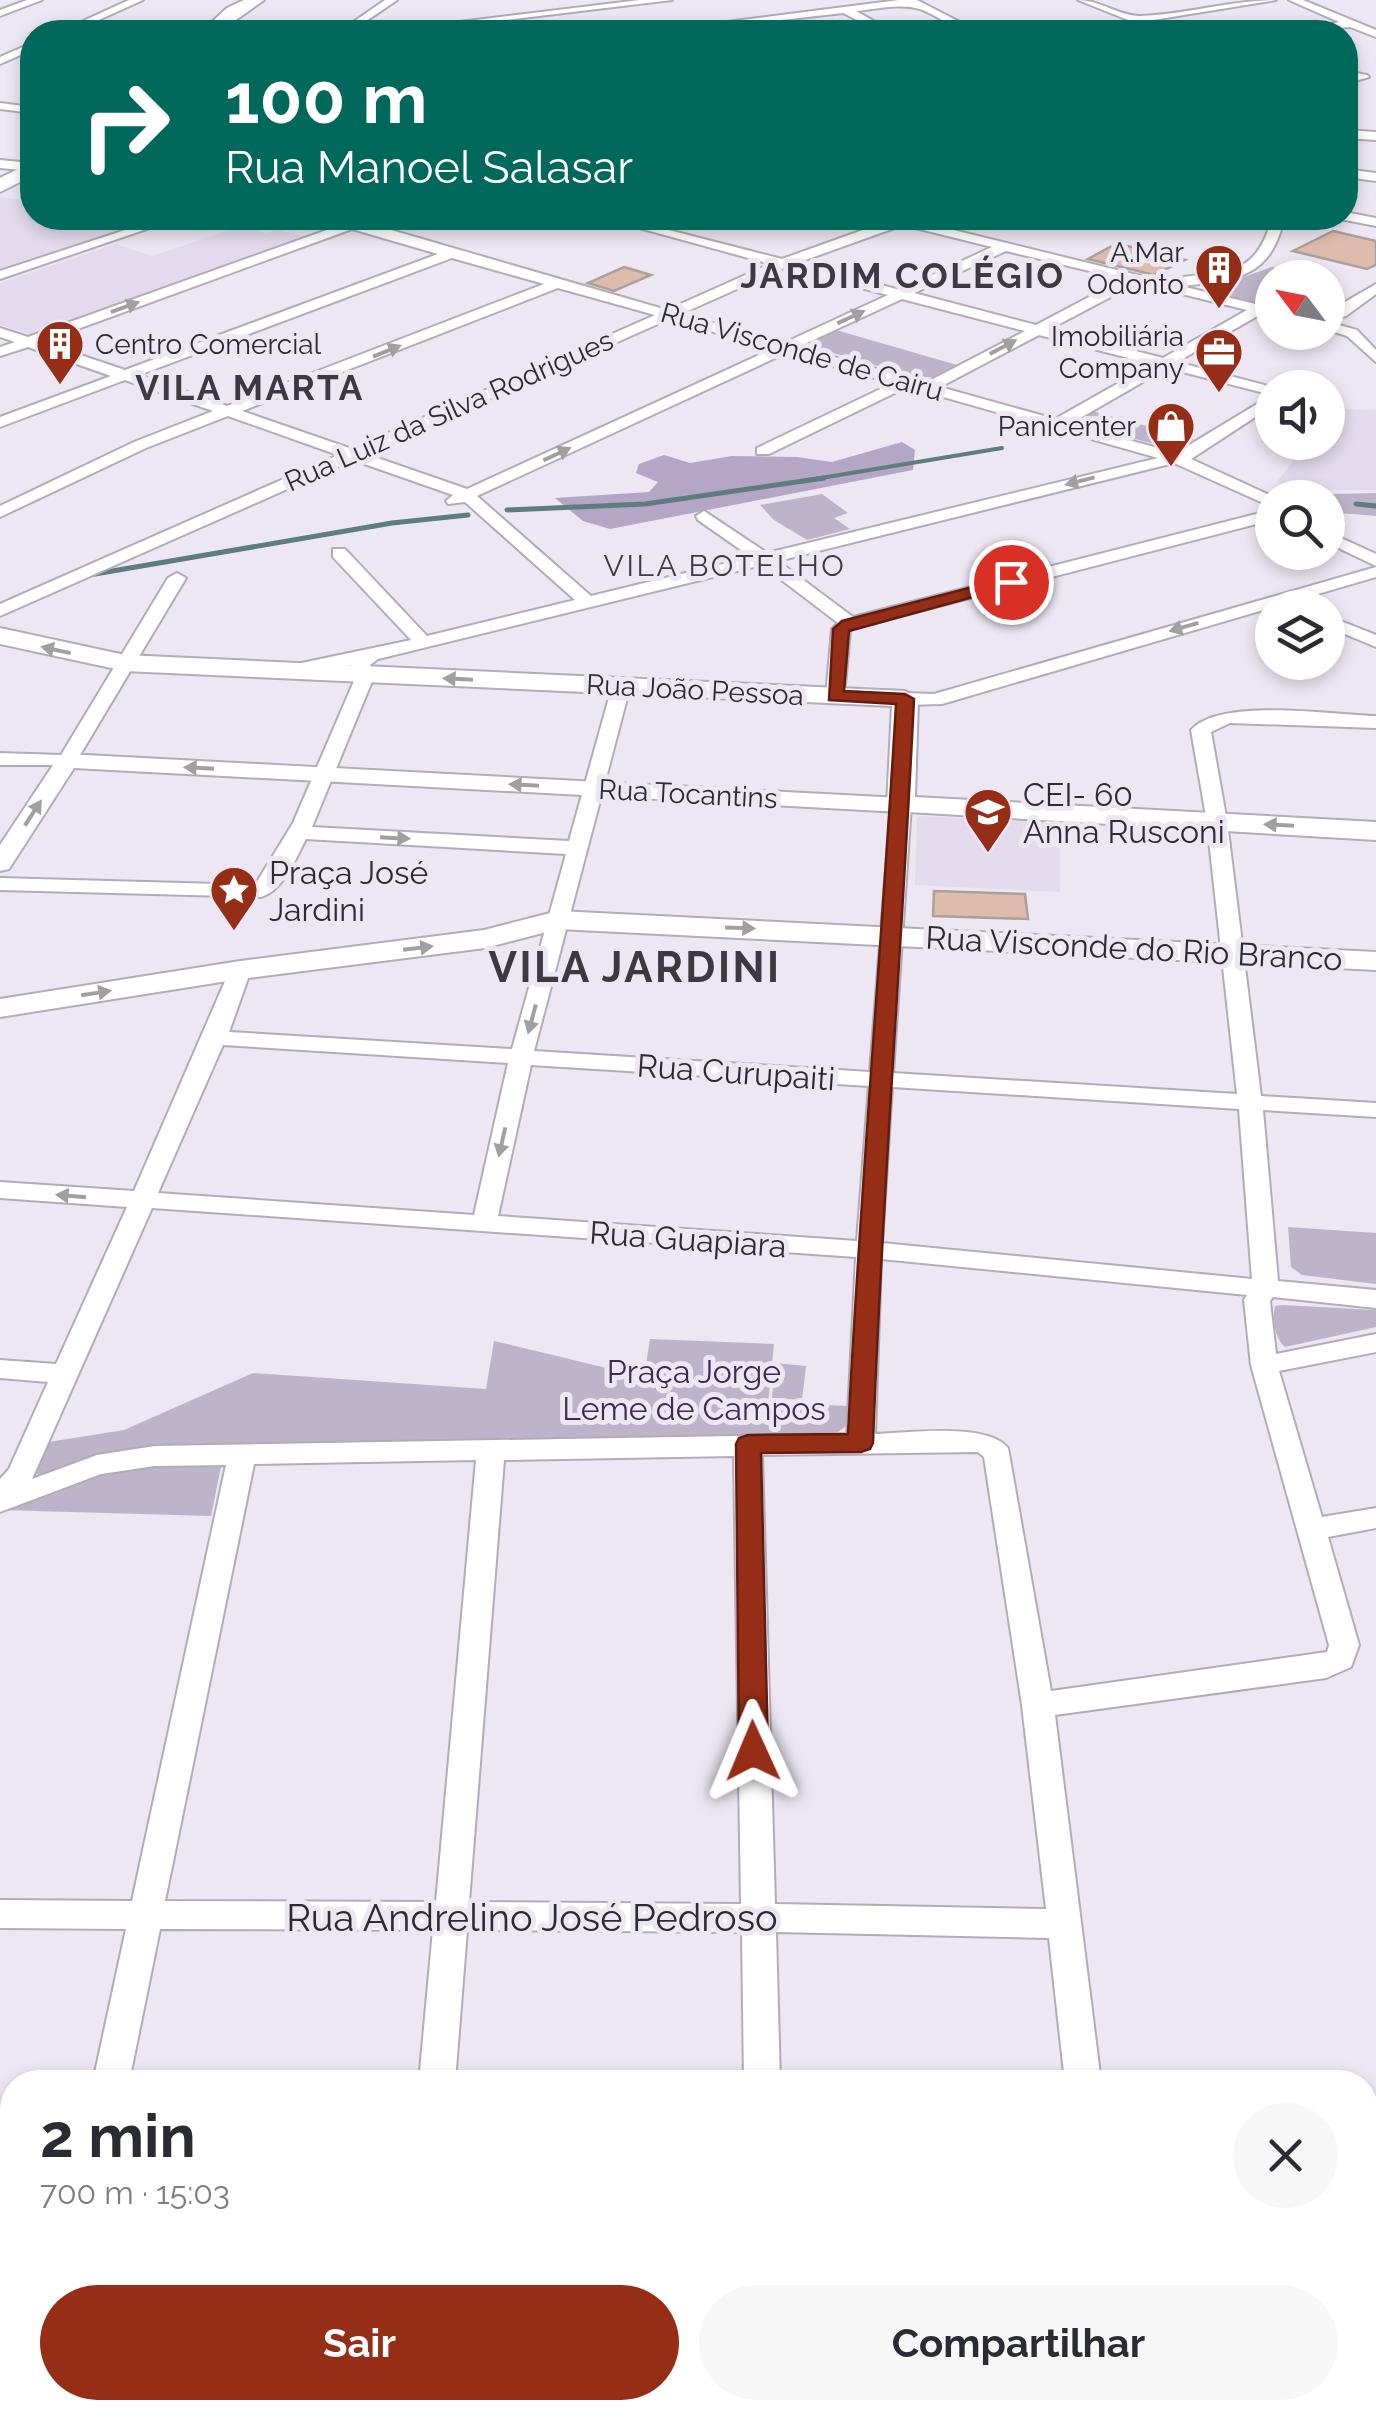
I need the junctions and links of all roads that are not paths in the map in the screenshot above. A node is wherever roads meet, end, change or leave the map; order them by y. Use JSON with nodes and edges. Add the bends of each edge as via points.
{"nodes":[{"id":1,"x":37,"y":0,"type":"edge"},
{"id":2,"x":138,"y":0,"type":"edge"},
{"id":3,"x":392,"y":0,"type":"edge"},
{"id":4,"x":666,"y":0,"type":"edge"},
{"id":5,"x":827,"y":0,"type":"edge"},
{"id":6,"x":1083,"y":0,"type":"edge"},
{"id":7,"x":1271,"y":0,"type":"edge"},
{"id":8,"x":1294,"y":0,"type":"edge"},
{"id":9,"x":905,"y":1,"type":"edge"},
{"id":10,"x":680,"y":8,"type":"dead end"},
{"id":11,"x":464,"y":10,"type":"dead end"},
{"id":12,"x":845,"y":10,"type":"junction"},
{"id":13,"x":0,"y":13,"type":"edge"},
{"id":14,"x":696,"y":17,"type":"dead end"},
{"id":15,"x":92,"y":20,"type":"edge"},
{"id":16,"x":362,"y":20,"type":"edge"},
{"id":17,"x":461,"y":20,"type":"edge"},
{"id":18,"x":494,"y":20,"type":"edge"},
{"id":19,"x":701,"y":20,"type":"edge"},
{"id":20,"x":761,"y":20,"type":"edge"},
{"id":21,"x":865,"y":20,"type":"edge"},
{"id":22,"x":950,"y":20,"type":"edge"},
{"id":23,"x":1133,"y":20,"type":"joint"},
{"id":24,"x":1341,"y":20,"type":"edge"},
{"id":25,"x":11,"y":167,"type":"edge"},
{"id":26,"x":0,"y":186,"type":"edge"},
{"id":27,"x":137,"y":230,"type":"edge"},
{"id":28,"x":339,"y":230,"type":"edge"},
{"id":29,"x":371,"y":230,"type":"edge"},
{"id":30,"x":656,"y":230,"type":"edge"},
{"id":31,"x":868,"y":230,"type":"edge"},
{"id":32,"x":940,"y":230,"type":"edge"},
{"id":33,"x":1276,"y":230,"type":"edge"},
{"id":34,"x":1005,"y":246,"type":"junction"},
{"id":35,"x":453,"y":253,"type":"junction"},
{"id":36,"x":784,"y":263,"type":"junction"},
{"id":37,"x":0,"y":275,"type":"edge"},
{"id":38,"x":1224,"y":275,"type":"junction"},
{"id":39,"x":1136,"y":278,"type":"junction"},
{"id":40,"x":559,"y":283,"type":"junction"},
{"id":41,"x":1157,"y":283,"type":"junction"},
{"id":42,"x":1376,"y":288,"type":"edge"},
{"id":43,"x":903,"y":293,"type":"junction"},
{"id":44,"x":1210,"y":296,"type":"junction"},
{"id":45,"x":1353,"y":306,"type":"junction"},
{"id":46,"x":1255,"y":308,"type":"edge"},
{"id":47,"x":1345,"y":309,"type":"edge"},
{"id":48,"x":669,"y":314,"type":"junction"},
{"id":49,"x":1255,"y":317,"type":"edge"},
{"id":50,"x":1038,"y":329,"type":"junction"},
{"id":51,"x":0,"y":332,"type":"edge"},
{"id":52,"x":1364,"y":338,"type":"edge"},
{"id":53,"x":11,"y":346,"type":"edge"},
{"id":54,"x":785,"y":348,"type":"junction"},
{"id":55,"x":1376,"y":358,"type":"edge"},
{"id":56,"x":1166,"y":362,"type":"junction"},
{"id":57,"x":117,"y":378,"type":"junction"},
{"id":58,"x":915,"y":384,"type":"junction"},
{"id":59,"x":1255,"y":386,"type":"edge"},
{"id":60,"x":1255,"y":411,"type":"edge"},
{"id":61,"x":224,"y":416,"type":"junction"},
{"id":62,"x":0,"y":422,"type":"edge"},
{"id":63,"x":1058,"y":424,"type":"junction"},
{"id":64,"x":763,"y":451,"type":"dead end"},
{"id":65,"x":344,"y":458,"type":"junction"},
{"id":66,"x":1174,"y":458,"type":"junction"},
{"id":67,"x":1255,"y":492,"type":"edge"},
{"id":68,"x":466,"y":501,"type":"junction"},
{"id":69,"x":0,"y":512,"type":"edge"},
{"id":70,"x":704,"y":516,"type":"dead end"},
{"id":71,"x":1255,"y":519,"type":"edge"},
{"id":72,"x":1345,"y":545,"type":"edge"},
{"id":73,"x":338,"y":553,"type":"dead end"},
{"id":74,"x":764,"y":558,"type":"junction"},
{"id":75,"x":1376,"y":561,"type":"edge"},
{"id":76,"x":1376,"y":572,"type":"edge"},
{"id":77,"x":177,"y":578,"type":"dead end"},
{"id":78,"x":1325,"y":590,"type":"edge"},
{"id":79,"x":587,"y":602,"type":"junction"},
{"id":80,"x":0,"y":611,"type":"edge"},
{"id":81,"x":1255,"y":612,"type":"edge"},
{"id":82,"x":848,"y":624,"type":"junction"},
{"id":83,"x":1345,"y":629,"type":"edge"},
{"id":84,"x":1,"y":638,"type":"edge"},
{"id":85,"x":422,"y":642,"type":"junction"},
{"id":86,"x":1376,"y":642,"type":"edge"},
{"id":87,"x":124,"y":663,"type":"junction"},
{"id":88,"x":369,"y":664,"type":"junction"},
{"id":89,"x":622,"y":686,"type":"junction"},
{"id":90,"x":835,"y":696,"type":"junction"},
{"id":91,"x":905,"y":699,"type":"junction"},
{"id":92,"x":1376,"y":722,"type":"edge"},
{"id":93,"x":0,"y":759,"type":"edge"},
{"id":94,"x":67,"y":762,"type":"junction"},
{"id":95,"x":323,"y":774,"type":"junction"},
{"id":96,"x":592,"y":790,"type":"junction"},
{"id":97,"x":901,"y":805,"type":"junction"},
{"id":98,"x":1217,"y":822,"type":"junction"},
{"id":99,"x":1376,"y":831,"type":"edge"},
{"id":100,"x":297,"y":832,"type":"junction"},
{"id":101,"x":576,"y":848,"type":"junction"},
{"id":102,"x":0,"y":864,"type":"edge"},
{"id":103,"x":0,"y":884,"type":"edge"},
{"id":104,"x":558,"y":920,"type":"junction"},
{"id":105,"x":893,"y":934,"type":"junction"},
{"id":106,"x":1230,"y":954,"type":"junction"},
{"id":107,"x":1376,"y":961,"type":"edge"},
{"id":108,"x":240,"y":970,"type":"junction"},
{"id":109,"x":0,"y":1008,"type":"edge"},
{"id":110,"x":215,"y":1038,"type":"junction"},
{"id":111,"x":521,"y":1058,"type":"junction"},
{"id":112,"x":883,"y":1082,"type":"junction"},
{"id":113,"x":1250,"y":1102,"type":"junction"},
{"id":114,"x":1376,"y":1110,"type":"edge"},
{"id":115,"x":0,"y":1190,"type":"edge"},
{"id":116,"x":141,"y":1201,"type":"junction"},
{"id":117,"x":484,"y":1225,"type":"junction"},
{"id":118,"x":869,"y":1250,"type":"junction"},
{"id":119,"x":1266,"y":1288,"type":"junction"},
{"id":120,"x":1376,"y":1298,"type":"edge"},
{"id":121,"x":1376,"y":1343,"type":"edge"},
{"id":122,"x":1264,"y":1365,"type":"junction"},
{"id":123,"x":0,"y":1369,"type":"edge"},
{"id":124,"x":64,"y":1374,"type":"junction"},
{"id":125,"x":861,"y":1443,"type":"junction"},
{"id":126,"x":748,"y":1444,"type":"junction"},
{"id":127,"x":491,"y":1448,"type":"junction"},
{"id":128,"x":242,"y":1454,"type":"junction"},
{"id":129,"x":30,"y":1480,"type":"junction"},
{"id":130,"x":0,"y":1500,"type":"edge"},
{"id":131,"x":1376,"y":1518,"type":"edge"},
{"id":132,"x":1310,"y":1530,"type":"junction"},
{"id":133,"x":1038,"y":1706,"type":"junction"},
{"id":134,"x":0,"y":1914,"type":"edge"},
{"id":135,"x":147,"y":1916,"type":"junction"},
{"id":136,"x":756,"y":1916,"type":"junction"},
{"id":137,"x":452,"y":1918,"type":"junction"},
{"id":138,"x":1064,"y":1924,"type":"junction"},
{"id":139,"x":114,"y":2070,"type":"edge"},
{"id":140,"x":438,"y":2070,"type":"edge"},
{"id":141,"x":762,"y":2070,"type":"edge"},
{"id":142,"x":1082,"y":2070,"type":"edge"}],
"edges":[{"from":1,"to":13,"type":"street"},
{"from":2,"to":15,"type":"street"},
{"from":3,"to":16,"type":"street"},
{"from":4,"to":10,"type":"street"},
{"from":4,"to":18,"type":"street"},
{"from":5,"to":12,"type":"street"},
{"from":6,"to":23,"type":"street"},
{"from":7,"to":23,"type":"street"},
{"from":8,"to":24,"type":"street"},
{"from":9,"to":12,"type":"street"},
{"from":9,"to":22,"type":"street"},
{"from":11,"to":17,"type":"street"},
{"from":12,"to":20,"type":"street"},
{"from":12,"to":21,"type":"street"},
{"from":14,"to":19,"type":"street"},
{"from":25,"to":26,"type":"main road"},
{"from":27,"to":37,"type":"street"},
{"from":53,"to":28,"type":"street","one_way":true},
{"from":29,"to":35,"type":"street","name":"Rua Visconde de Cairu"},
{"from":30,"to":36,"type":"street"},
{"from":31,"to":36,"type":"street","name":"Rua Luiz da Silva Rodrigues"},
{"from":32,"to":34,"type":"street"},
{"from":33,"to":38,"type":"street","via":[[1266,254]]},
{"from":34,"to":39,"type":"street"},
{"from":34,"to":43,"type":"street"},
{"from":35,"to":40,"type":"street","name":"Rua Visconde de Cairu"},
{"from":35,"to":57,"type":"street"},
{"from":36,"to":43,"type":"street"},
{"from":36,"to":48,"type":"street","name":"Rua Luiz da Silva Rodrigues"},
{"from":38,"to":41,"type":"street"},
{"from":38,"to":44,"type":"street","via":[[1205,284]]},
{"from":39,"to":41,"type":"street"},
{"from":39,"to":50,"type":"street"},
{"from":40,"to":48,"type":"street","name":"Rua Visconde de Cairu"},
{"from":61,"to":40,"type":"street","one_way":true},
{"from":41,"to":44,"type":"street"},
{"from":42,"to":45,"type":"street"},
{"from":43,"to":50,"type":"street"},
{"from":54,"to":43,"type":"street","one_way":true},
{"from":44,"to":46,"type":"street"},
{"from":45,"to":47,"type":"street"},
{"from":45,"to":52,"type":"street"},
{"from":48,"to":54,"type":"street","name":"Rua Visconde de Cairu"},
{"from":48,"to":65,"type":"street","name":"Rua Luiz da Silva Rodrigues"},
{"from":49,"to":56,"type":"street"},
{"from":50,"to":56,"type":"street"},
{"from":58,"to":50,"type":"street","one_way":true,"via":[[934,384]]},
{"from":51,"to":53,"type":"street"},
{"from":52,"to":55,"type":"street"},
{"from":53,"to":57,"type":"street"},
{"from":54,"to":58,"type":"street","name":"Rua Visconde de Cairu"},
{"from":68,"to":54,"type":"street","one_way":true},
{"from":56,"to":59,"type":"street"},
{"from":56,"to":63,"type":"street"},
{"from":57,"to":61,"type":"street"},
{"from":57,"to":62,"type":"street"},
{"from":58,"to":63,"type":"street","name":"Rua Visconde de Cairu"},
{"from":58,"to":64,"type":"street","via":[[900,385]]},
{"from":60,"to":66,"type":"street"},
{"from":61,"to":65,"type":"street"},
{"from":61,"to":69,"type":"street","via":[[140,445]]},
{"from":63,"to":66,"type":"street","name":"Rua Visconde de Cairu"},
{"from":65,"to":68,"type":"street"},
{"from":65,"to":80,"type":"street","name":"Rua Luiz da Silva Rodrigues"},
{"from":66,"to":67,"type":"street","name":"Rua Visconde de Cairu"},
{"from":66,"to":74,"type":"street","one_way":true},
{"from":68,"to":79,"type":"street"},
{"from":70,"to":74,"type":"street"},
{"from":71,"to":82,"type":"street"},
{"from":72,"to":75,"type":"street"},
{"from":73,"to":85,"type":"street"},
{"from":74,"to":79,"type":"street"},
{"from":74,"to":82,"type":"street"},
{"from":76,"to":78,"type":"street","name":"Rua João Pessoa"},
{"from":77,"to":87,"type":"street"},
{"from":79,"to":85,"type":"street"},
{"from":81,"to":91,"type":"street","name":"Rua João Pessoa","one_way":true,"via":[[935,700]]},
{"from":82,"to":90,"type":"street","via":[[841,629]]},
{"from":83,"to":86,"type":"street"},
{"from":87,"to":84,"type":"main road","name":"Rua João Pessoa","one_way":true},
{"from":85,"to":88,"type":"street"},
{"from":87,"to":88,"type":"main road","name":"Rua João Pessoa","via":[[292,671]]},
{"from":87,"to":94,"type":"street"},
{"from":89,"to":88,"type":"main road","name":"Rua João Pessoa","one_way":true},
{"from":88,"to":95,"type":"street"},
{"from":89,"to":90,"type":"main road","name":"Rua João Pessoa"},
{"from":89,"to":96,"type":"street"},
{"from":90,"to":91,"type":"main road","name":"Rua João Pessoa"},
{"from":91,"to":97,"type":"main road"},
{"from":92,"to":98,"type":"street","via":[[1211,722],[1201,730]]},
{"from":93,"to":94,"type":"street","name":"Rua Tocantins"},
{"from":95,"to":94,"type":"street","name":"Rua Tocantins","one_way":true},
{"from":102,"to":94,"type":"street","one_way":true},
{"from":96,"to":95,"type":"street","name":"Rua Tocantins","one_way":true},
{"from":95,"to":100,"type":"street"},
{"from":96,"to":97,"type":"street","name":"Rua Tocantins"},
{"from":96,"to":101,"type":"street"},
{"from":97,"to":98,"type":"main road","name":"Rua Tocantins"},
{"from":97,"to":105,"type":"street"},
{"from":99,"to":98,"type":"main road","name":"Rua Tocantins","one_way":true},
{"from":98,"to":106,"type":"street"},
{"from":100,"to":101,"type":"street","one_way":true},
{"from":100,"to":103,"type":"street","via":[[261,891]]},
{"from":101,"to":104,"type":"street"},
{"from":104,"to":105,"type":"main road","name":"Rua Visconde do Rio Branco","one_way":true},
{"from":108,"to":104,"type":"main road","name":"Rua Visconde do Rio Branco","one_way":true,"via":[[485,939]]},
{"from":104,"to":111,"type":"street","one_way":true},
{"from":105,"to":106,"type":"main road","name":"Rua Visconde do Rio Branco"},
{"from":105,"to":112,"type":"street"},
{"from":106,"to":107,"type":"main road","name":"Rua Visconde do Rio Branco"},
{"from":106,"to":113,"type":"street"},
{"from":109,"to":108,"type":"main road","name":"Rua Visconde do Rio Branco","one_way":true},
{"from":108,"to":110,"type":"street"},
{"from":110,"to":111,"type":"street","name":"Rua Curupaiti"},
{"from":110,"to":116,"type":"street"},
{"from":111,"to":112,"type":"street","name":"Rua Curupaiti"},
{"from":111,"to":117,"type":"street","one_way":true},
{"from":112,"to":113,"type":"street","name":"Rua Curupaiti"},
{"from":112,"to":118,"type":"street"},
{"from":113,"to":114,"type":"street","name":"Rua Curupaiti"},
{"from":113,"to":119,"type":"street"},
{"from":116,"to":115,"type":"street","name":"Rua Guapiara","one_way":true},
{"from":116,"to":117,"type":"street","name":"Rua Guapiara"},
{"from":116,"to":124,"type":"street"},
{"from":117,"to":118,"type":"street","name":"Rua Guapiara"},
{"from":118,"to":119,"type":"street","name":"Rua Guapiara"},
{"from":118,"to":125,"type":"street"},
{"from":119,"to":120,"type":"street","name":"Rua Guapiara"},
{"from":119,"to":122,"type":"street","via":[[1257,1300]]},
{"from":121,"to":122,"type":"street"},
{"from":122,"to":132,"type":"street"},
{"from":123,"to":124,"type":"street"},
{"from":124,"to":129,"type":"street"},
{"from":125,"to":126,"type":"street"},
{"from":125,"to":133,"type":"street","via":[[979,1442],[998,1455]]},
{"from":126,"to":127,"type":"street"},
{"from":126,"to":136,"type":"street"},
{"from":127,"to":128,"type":"street"},
{"from":127,"to":137,"type":"street"},
{"from":128,"to":129,"type":"street","via":[[156,1456]]},
{"from":128,"to":135,"type":"street"},
{"from":129,"to":130,"type":"street"},
{"from":131,"to":132,"type":"street"},
{"from":132,"to":133,"type":"street","via":[[1344,1645],[1340,1659]]},
{"from":133,"to":138,"type":"street"},
{"from":134,"to":135,"type":"street","name":"Rua Andrelino José Pedroso"},
{"from":135,"to":137,"type":"street","name":"Rua Andrelino José Pedroso"},
{"from":135,"to":139,"type":"street"},
{"from":136,"to":137,"type":"street","name":"Rua Andrelino José Pedroso"},
{"from":136,"to":138,"type":"street","name":"Rua Andrelino José Pedroso"},
{"from":136,"to":141,"type":"street"},
{"from":137,"to":140,"type":"street"},
{"from":138,"to":142,"type":"street"}]}
